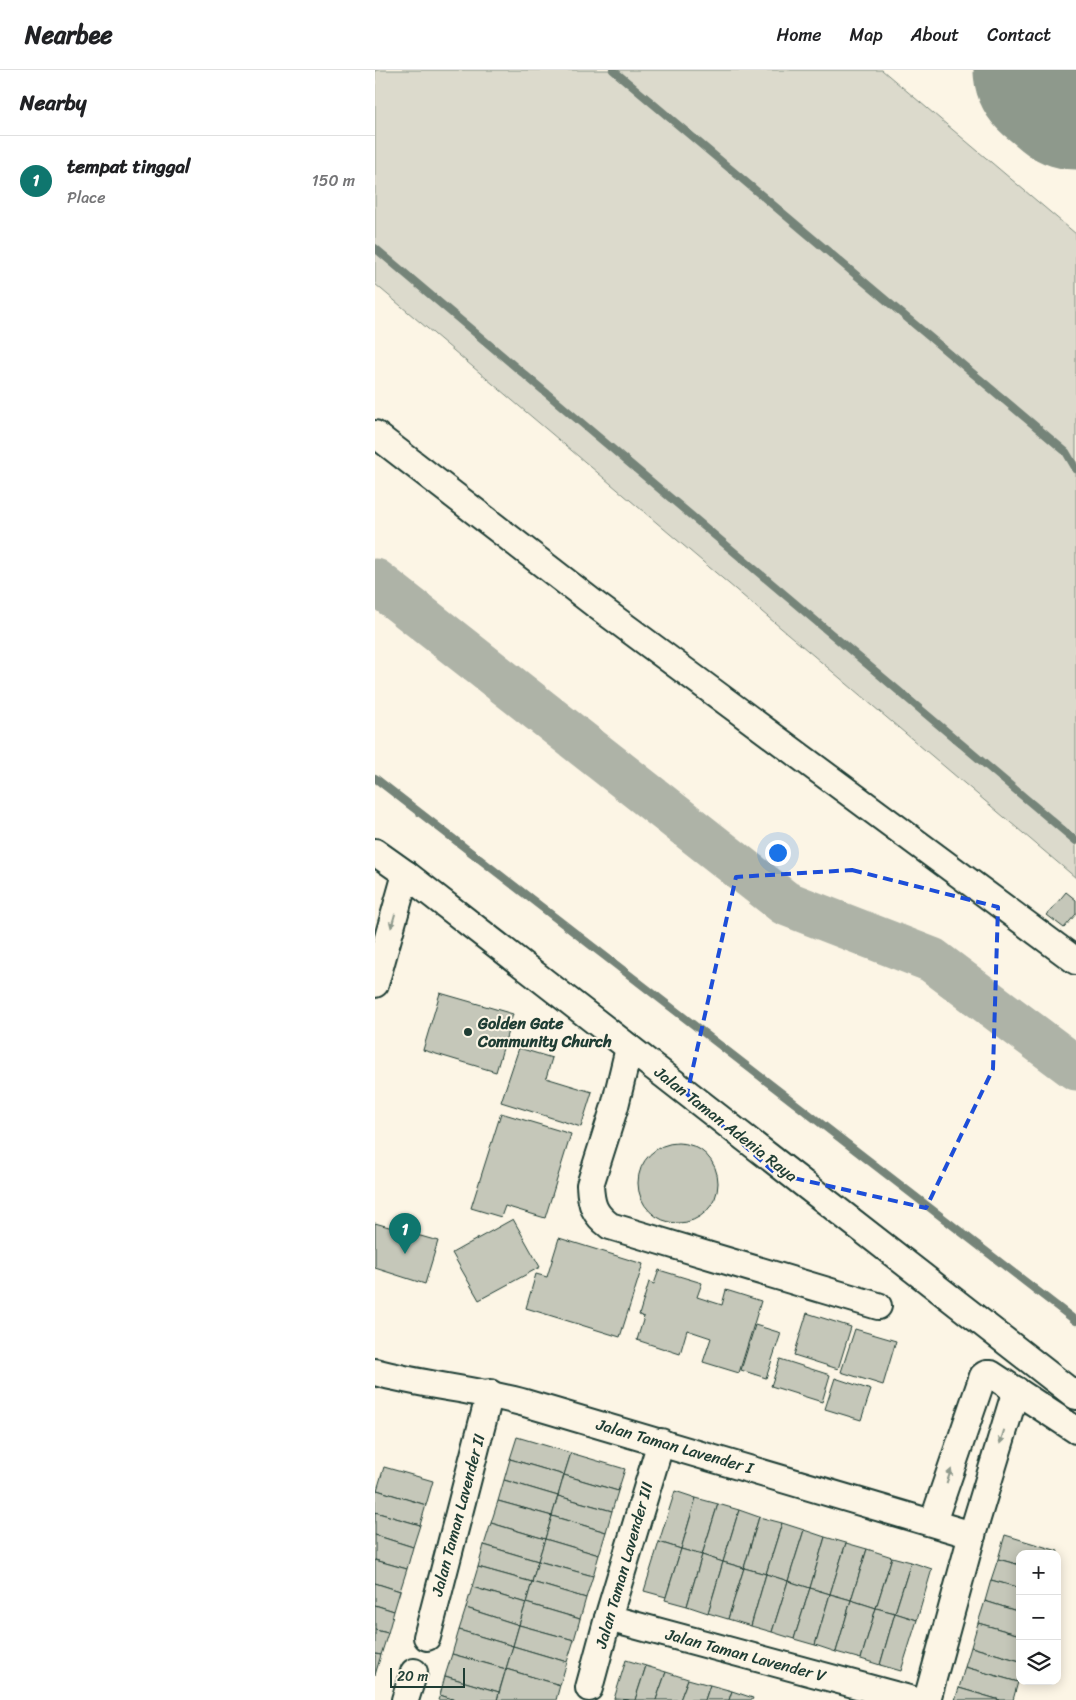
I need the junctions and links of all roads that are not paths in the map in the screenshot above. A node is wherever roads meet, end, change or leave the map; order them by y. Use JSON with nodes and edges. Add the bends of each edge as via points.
{"nodes":[{"id":1,"x":375,"y":434,"type":"edge"},
{"id":2,"x":375,"y":852,"type":"edge"},
{"id":3,"x":406,"y":874,"type":"junction"},
{"id":4,"x":1076,"y":961,"type":"edge"},
{"id":5,"x":375,"y":984,"type":"edge"},
{"id":6,"x":629,"y":1048,"type":"junction"},
{"id":7,"x":878,"y":1306,"type":"dead end"},
{"id":8,"x":375,"y":1372,"type":"edge"},
{"id":9,"x":1016,"y":1390,"type":"junction"},
{"id":10,"x":490,"y":1393,"type":"junction"},
{"id":11,"x":1076,"y":1396,"type":"edge"},
{"id":12,"x":1076,"y":1430,"type":"edge"},
{"id":13,"x":661,"y":1442,"type":"junction"},
{"id":14,"x":933,"y":1522,"type":"junction"},
{"id":15,"x":972,"y":1534,"type":"junction"},
{"id":16,"x":608,"y":1618,"type":"junction"},
{"id":17,"x":427,"y":1637,"type":"dead end"},
{"id":18,"x":414,"y":1672,"type":"dead end"},
{"id":19,"x":587,"y":1695,"type":"edge"},
{"id":20,"x":405,"y":1700,"type":"edge"},
{"id":21,"x":913,"y":1700,"type":"edge"},
{"id":22,"x":927,"y":1700,"type":"edge"}],
"edges":[{"from":1,"to":4,"type":"street","via":[[596,605]]},
{"from":2,"to":3,"type":"street","name":"Jalan Taman Adenia Raya"},
{"from":3,"to":5,"type":"street","one_way":true},
{"from":3,"to":6,"type":"street","name":"Jalan Taman Adenia Raya"},
{"from":6,"to":7,"type":"street","via":[[590,1185],[594,1209],[601,1219],[610,1226]]},
{"from":6,"to":11,"type":"street","name":"Jalan Taman Adenia Raya"},
{"from":8,"to":10,"type":"street","name":"Jalan Taman Lavender I"},
{"from":9,"to":12,"type":"street"},
{"from":14,"to":9,"type":"street","one_way":true,"via":[[983,1376],[991,1374]]},
{"from":9,"to":15,"type":"street","one_way":true},
{"from":10,"to":13,"type":"street","name":"Jalan Taman Lavender I"},
{"from":10,"to":17,"type":"street","name":"Jalan Taman Lavender II"},
{"from":13,"to":14,"type":"street","name":"Jalan Taman Lavender I"},
{"from":13,"to":16,"type":"street","name":"Jalan Taman Lavender III"},
{"from":14,"to":15,"type":"street","name":"Jalan Taman Lavender I"},
{"from":15,"to":22,"type":"street"},
{"from":16,"to":19,"type":"street","name":"Jalan Taman Lavender III"},
{"from":16,"to":21,"type":"street","name":"Jalan Taman Lavender V"},
{"from":18,"to":20,"type":"street"}]}
